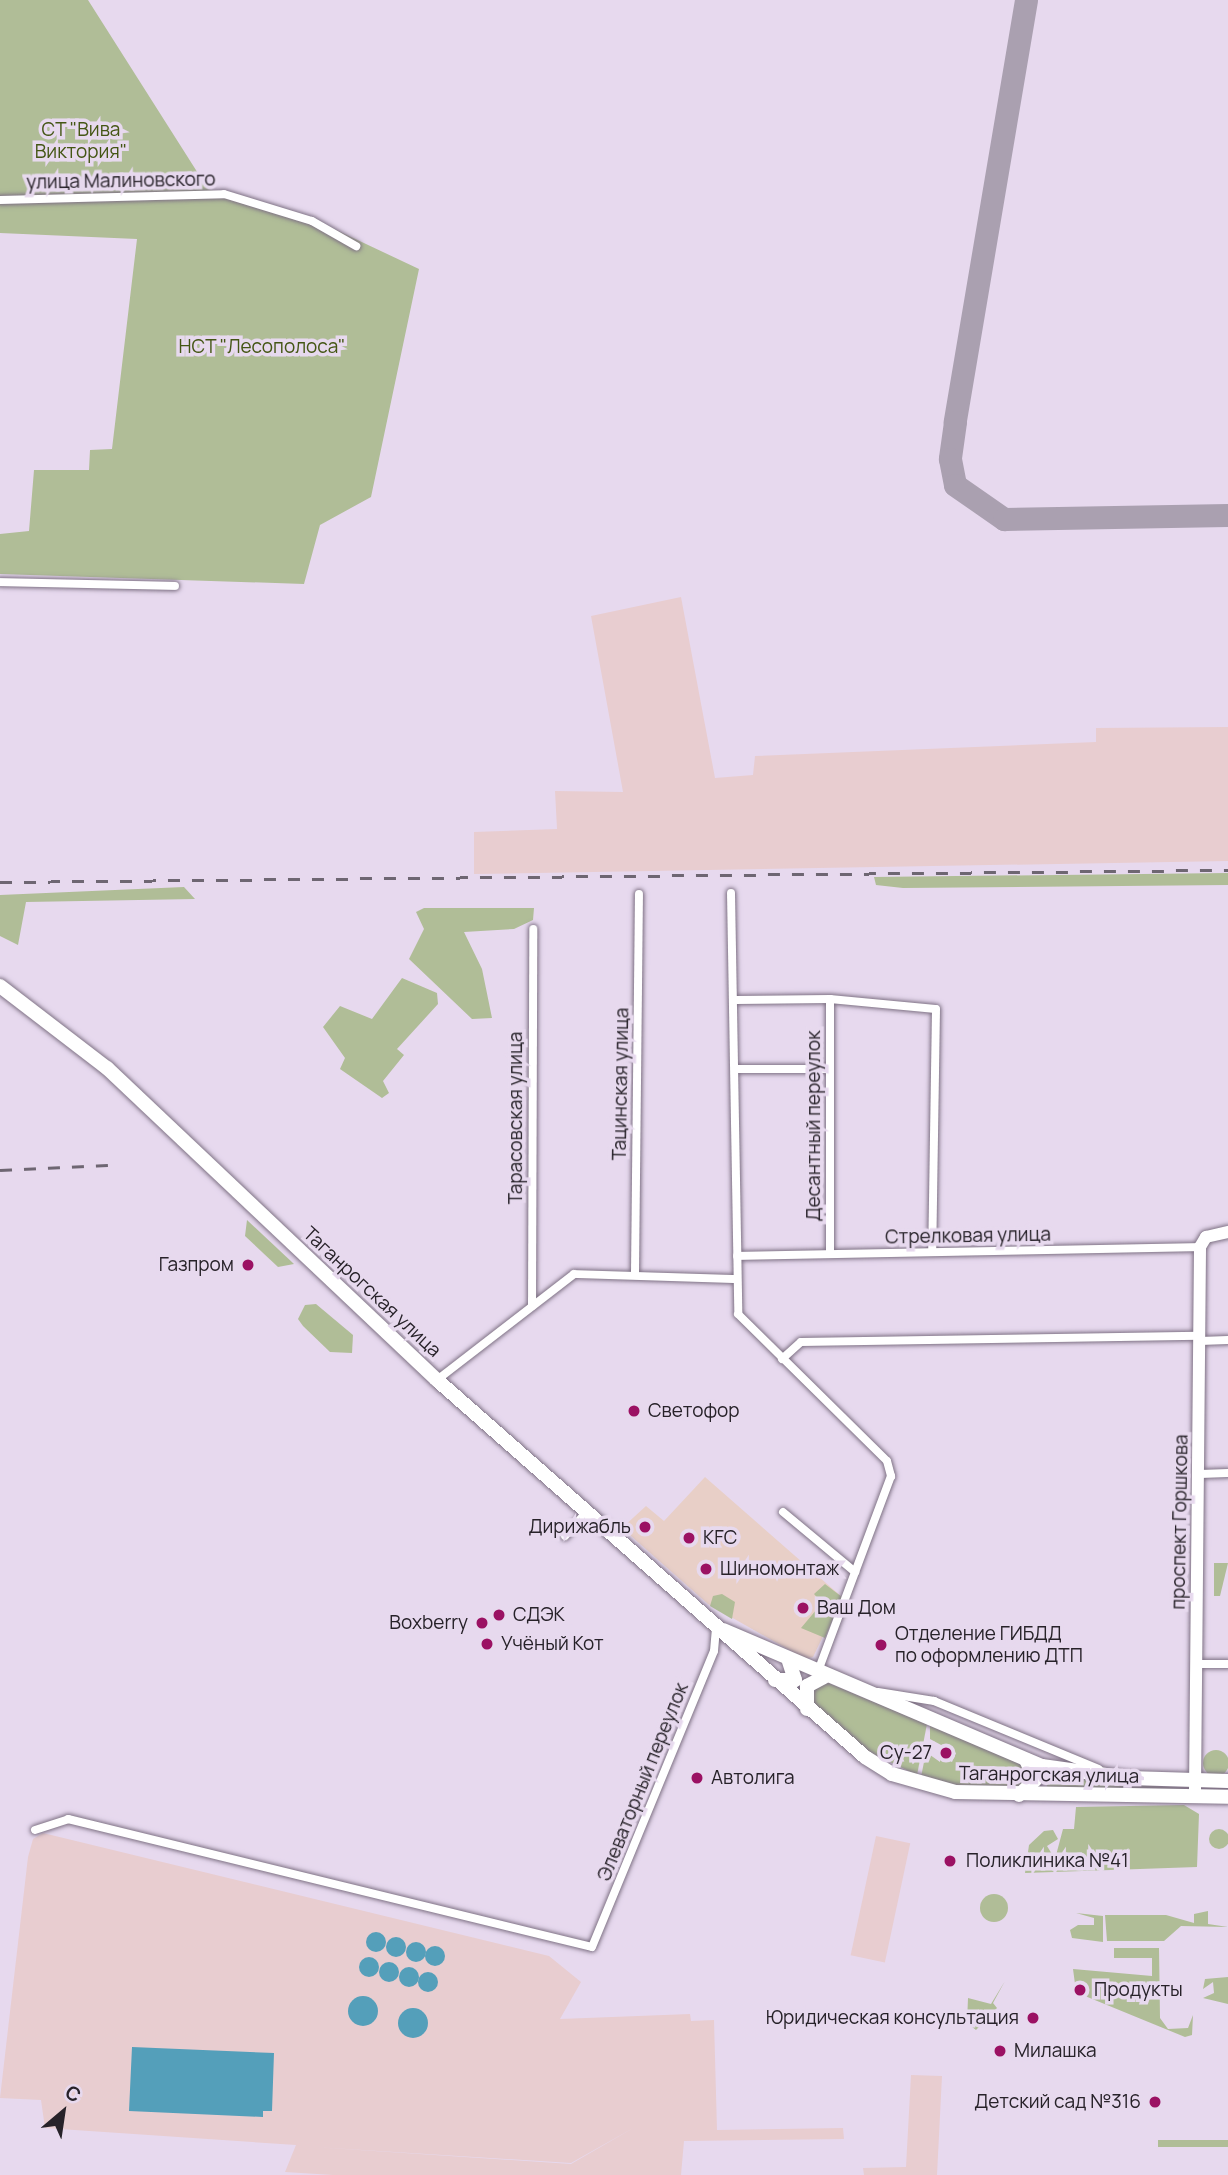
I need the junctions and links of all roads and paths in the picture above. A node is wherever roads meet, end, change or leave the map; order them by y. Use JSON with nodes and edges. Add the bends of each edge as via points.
{"nodes":[{"id":1,"x":0,"y":200,"type":"edge"},
{"id":2,"x":356,"y":246,"type":"dead end"},
{"id":3,"x":0,"y":582,"type":"edge"},
{"id":4,"x":175,"y":586,"type":"dead end"},
{"id":5,"x":731,"y":893,"type":"dead end"},
{"id":6,"x":639,"y":894,"type":"dead end"},
{"id":7,"x":533,"y":929,"type":"dead end"},
{"id":8,"x":0,"y":986,"type":"edge"},
{"id":9,"x":830,"y":999,"type":"junction"},
{"id":10,"x":736,"y":1000,"type":"junction"},
{"id":11,"x":738,"y":1069,"type":"junction"},
{"id":12,"x":830,"y":1069,"type":"junction"},
{"id":13,"x":1228,"y":1232,"type":"edge"},
{"id":14,"x":1200,"y":1247,"type":"junction"},
{"id":15,"x":932,"y":1252,"type":"junction"},
{"id":16,"x":830,"y":1254,"type":"junction"},
{"id":17,"x":737,"y":1256,"type":"junction"},
{"id":18,"x":635,"y":1273,"type":"junction"},
{"id":19,"x":737,"y":1279,"type":"junction"},
{"id":20,"x":532,"y":1306,"type":"junction"},
{"id":21,"x":1199,"y":1338,"type":"junction"},
{"id":22,"x":1228,"y":1340,"type":"edge"},
{"id":23,"x":782,"y":1359,"type":"junction"},
{"id":24,"x":437,"y":1380,"type":"junction"},
{"id":25,"x":1228,"y":1473,"type":"edge"},
{"id":26,"x":1200,"y":1474,"type":"junction"},
{"id":27,"x":783,"y":1512,"type":"dead end"},
{"id":28,"x":586,"y":1513,"type":"junction"},
{"id":29,"x":565,"y":1536,"type":"dead end"},
{"id":30,"x":855,"y":1572,"type":"junction"},
{"id":31,"x":716,"y":1627,"type":"junction"},
{"id":32,"x":789,"y":1661,"type":"junction"},
{"id":33,"x":1198,"y":1664,"type":"junction"},
{"id":34,"x":1228,"y":1664,"type":"edge"},
{"id":35,"x":821,"y":1675,"type":"junction"},
{"id":36,"x":775,"y":1680,"type":"junction"},
{"id":37,"x":861,"y":1692,"type":"junction"},
{"id":38,"x":807,"y":1709,"type":"junction"},
{"id":39,"x":1024,"y":1758,"type":"junction"},
{"id":40,"x":1061,"y":1771,"type":"junction"},
{"id":41,"x":1129,"y":1778,"type":"junction"},
{"id":42,"x":1228,"y":1781,"type":"edge"},
{"id":43,"x":1195,"y":1782,"type":"junction"},
{"id":44,"x":1018,"y":1796,"type":"junction"},
{"id":45,"x":1059,"y":1796,"type":"junction"},
{"id":46,"x":1194,"y":1797,"type":"junction"},
{"id":47,"x":1228,"y":1797,"type":"edge"},
{"id":48,"x":35,"y":1830,"type":"dead end"}],
"edges":[{"from":1,"to":2,"type":"street","name":"улица Малиновского","via":[[224,194],[312,221]]},
{"from":3,"to":4,"type":"street"},
{"from":5,"to":10,"type":"street"},
{"from":6,"to":18,"type":"street","name":"Тацинская улица"},
{"from":7,"to":20,"type":"street","name":"Тарасовская улица"},
{"from":8,"to":24,"type":"main road","name":"Таганрогская улица","via":[[107,1068]]},
{"from":9,"to":10,"type":"street"},
{"from":9,"to":12,"type":"street","name":"Десантный переулок"},
{"from":9,"to":15,"type":"street","via":[[936,1009]]},
{"from":10,"to":11,"type":"street"},
{"from":11,"to":12,"type":"street"},
{"from":11,"to":17,"type":"street"},
{"from":12,"to":16,"type":"street","name":"Десантный переулок"},
{"from":13,"to":14,"type":"street","via":[[1206,1237]]},
{"from":14,"to":15,"type":"street","name":"Стрелковая улица"},
{"from":14,"to":21,"type":"street","name":"проспект Горшкова"},
{"from":15,"to":16,"type":"street","name":"Стрелковая улица"},
{"from":16,"to":17,"type":"street","name":"Стрелковая улица"},
{"from":17,"to":19,"type":"street"},
{"from":18,"to":19,"type":"street"},
{"from":18,"to":20,"type":"street","via":[[574,1274]]},
{"from":19,"to":23,"type":"street","via":[[740,1319]]},
{"from":20,"to":24,"type":"street"},
{"from":21,"to":22,"type":"street"},
{"from":21,"to":23,"type":"street","via":[[801,1342]]},
{"from":21,"to":26,"type":"street","name":"проспект Горшкова"},
{"from":23,"to":30,"type":"street","via":[[887,1461],[888,1490]]},
{"from":24,"to":28,"type":"main road","name":"Таганрогская улица"},
{"from":25,"to":26,"type":"street"},
{"from":26,"to":33,"type":"street","name":"проспект Горшкова"},
{"from":27,"to":30,"type":"street"},
{"from":28,"to":29,"type":"street"},
{"from":28,"to":31,"type":"main road","name":"Таганрогская улица"},
{"from":30,"to":35,"type":"street"},
{"from":31,"to":32,"type":"main road","name":"Таганрогская улица"},
{"from":31,"to":36,"type":"main road","name":"Таганрогская улица"},
{"from":31,"to":48,"type":"street","name":"Элеваторный переулок","via":[[714,1651],[592,1947],[68,1819]]},
{"from":32,"to":35,"type":"main road","name":"Таганрогская улица"},
{"from":32,"to":36,"type":"main road","via":[[795,1680]]},
{"from":33,"to":34,"type":"street"},
{"from":33,"to":43,"type":"street","name":"проспект Горшкова"},
{"from":35,"to":37,"type":"main road","name":"Таганрогская улица"},
{"from":35,"to":38,"type":"main road","via":[[807,1686]]},
{"from":36,"to":38,"type":"main road","name":"Таганрогская улица"},
{"from":37,"to":39,"type":"main road","name":"Таганрогская улица"},
{"from":37,"to":41,"type":"street","via":[[934,1701]]},
{"from":38,"to":44,"type":"main road","name":"Таганрогская улица","via":[[892,1774],[955,1793]]},
{"from":39,"to":40,"type":"main road","name":"Таганрогская улица"},
{"from":39,"to":44,"type":"main road","via":[[1035,1780]]},
{"from":40,"to":41,"type":"main road","name":"Таганрогская улица"},
{"from":40,"to":45,"type":"main road","via":[[1043,1783]]},
{"from":41,"to":43,"type":"main road","name":"Таганрогская улица"},
{"from":42,"to":43,"type":"main road","name":"Таганрогская улица"},
{"from":43,"to":46,"type":"street","name":"проспект Горшкова"},
{"from":44,"to":45,"type":"main road","name":"Таганрогская улица"},
{"from":45,"to":46,"type":"main road","name":"Таганрогская улица"},
{"from":46,"to":47,"type":"main road","name":"Таганрогская улица"}]}
